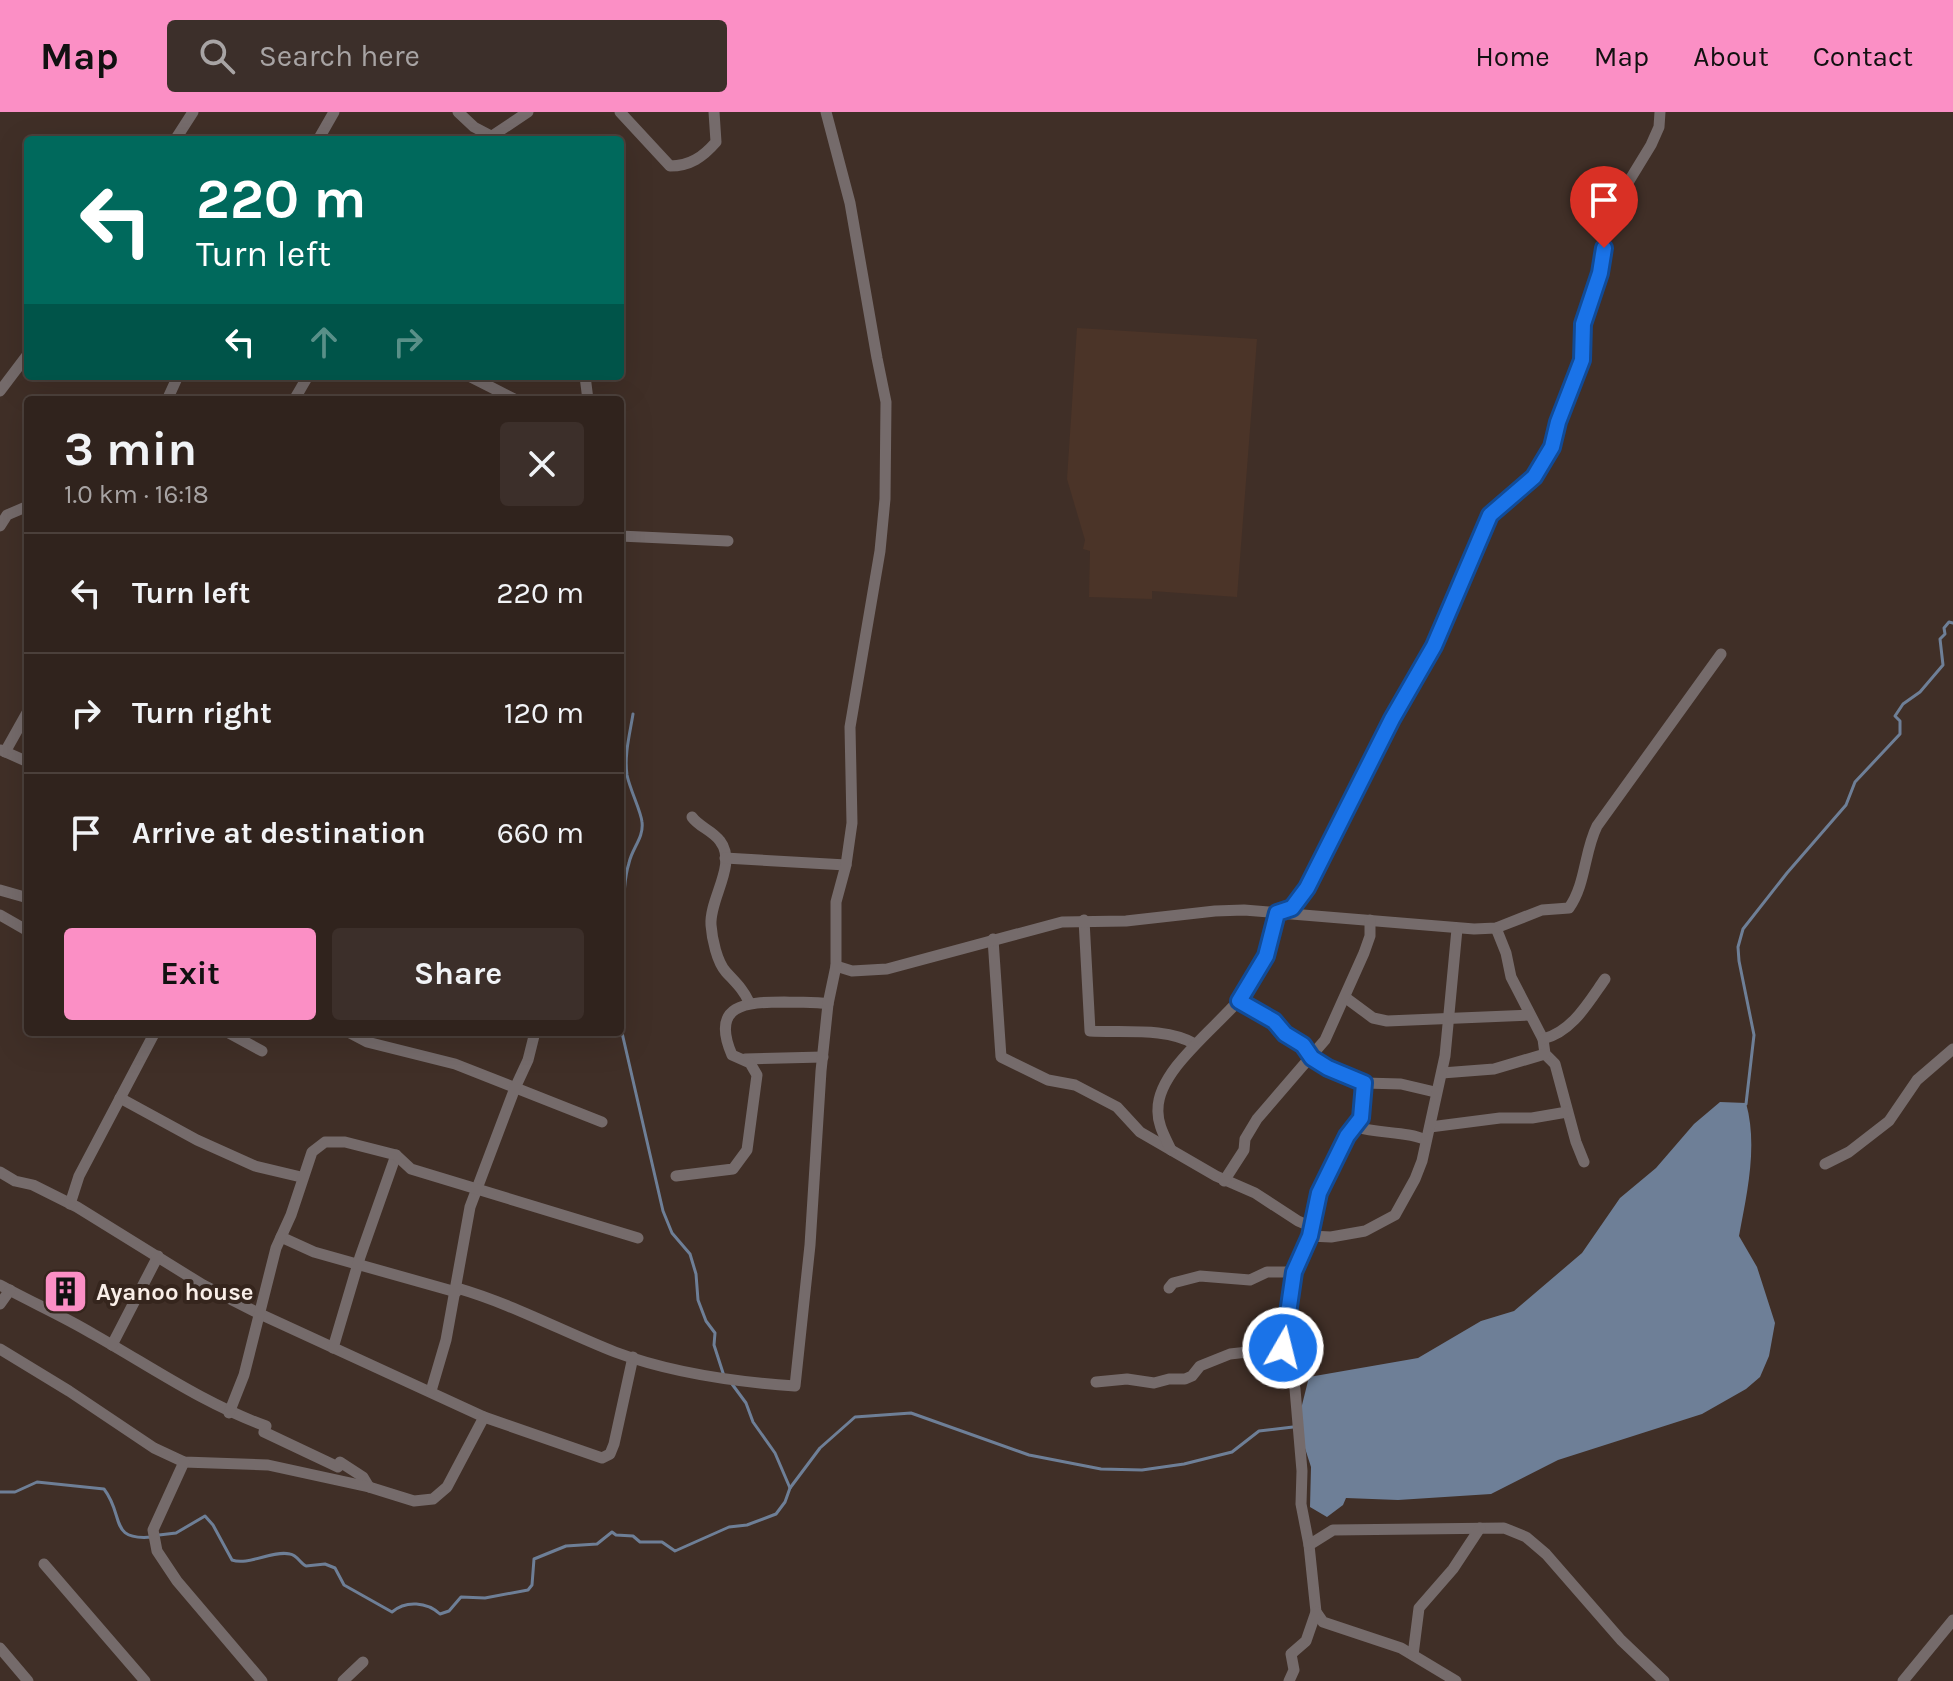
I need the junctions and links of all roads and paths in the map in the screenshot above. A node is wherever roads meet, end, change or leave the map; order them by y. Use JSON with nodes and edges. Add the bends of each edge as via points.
{"nodes":[{"id":1,"x":193,"y":112,"type":"edge"},
{"id":2,"x":334,"y":112,"type":"edge"},
{"id":3,"x":458,"y":112,"type":"edge"},
{"id":4,"x":528,"y":112,"type":"edge"},
{"id":5,"x":620,"y":112,"type":"edge"},
{"id":6,"x":714,"y":112,"type":"edge"},
{"id":7,"x":826,"y":112,"type":"edge"},
{"id":8,"x":1660,"y":112,"type":"edge"},
{"id":9,"x":178,"y":136,"type":"edge"},
{"id":10,"x":320,"y":136,"type":"edge"},
{"id":11,"x":488,"y":136,"type":"edge"},
{"id":12,"x":496,"y":136,"type":"edge"},
{"id":13,"x":24,"y":359,"type":"edge"},
{"id":14,"x":477,"y":380,"type":"edge"},
{"id":15,"x":0,"y":391,"type":"edge"},
{"id":16,"x":508,"y":396,"type":"edge"},
{"id":17,"x":24,"y":508,"type":"edge"},
{"id":18,"x":0,"y":526,"type":"edge"},
{"id":19,"x":624,"y":536,"type":"edge"},
{"id":20,"x":728,"y":541,"type":"dead end"},
{"id":21,"x":1721,"y":654,"type":"dead end"},
{"id":22,"x":24,"y":717,"type":"edge"},
{"id":23,"x":2,"y":751,"type":"edge"},
{"id":24,"x":24,"y":760,"type":"edge"},
{"id":25,"x":692,"y":817,"type":"dead end"},
{"id":26,"x":725,"y":858,"type":"junction"},
{"id":27,"x":846,"y":865,"type":"junction"},
{"id":28,"x":0,"y":890,"type":"edge"},
{"id":29,"x":24,"y":897,"type":"edge"},
{"id":30,"x":1277,"y":913,"type":"junction"},
{"id":31,"x":0,"y":915,"type":"edge"},
{"id":32,"x":1084,"y":920,"type":"junction"},
{"id":33,"x":1370,"y":920,"type":"junction"},
{"id":34,"x":1496,"y":928,"type":"junction"},
{"id":35,"x":24,"y":929,"type":"edge"},
{"id":36,"x":1457,"y":929,"type":"junction"},
{"id":37,"x":993,"y":939,"type":"junction"},
{"id":38,"x":836,"y":966,"type":"junction"},
{"id":39,"x":1605,"y":979,"type":"dead end"},
{"id":40,"x":1346,"y":998,"type":"junction"},
{"id":41,"x":1239,"y":1001,"type":"junction"},
{"id":42,"x":749,"y":1002,"type":"junction"},
{"id":43,"x":828,"y":1004,"type":"junction"},
{"id":44,"x":1530,"y":1015,"type":"junction"},
{"id":45,"x":1448,"y":1020,"type":"junction"},
{"id":46,"x":153,"y":1036,"type":"edge"},
{"id":47,"x":234,"y":1036,"type":"edge"},
{"id":48,"x":356,"y":1036,"type":"edge"},
{"id":49,"x":534,"y":1036,"type":"edge"},
{"id":50,"x":1543,"y":1039,"type":"junction"},
{"id":51,"x":1195,"y":1044,"type":"junction"},
{"id":52,"x":1953,"y":1049,"type":"edge"},
{"id":53,"x":262,"y":1051,"type":"dead end"},
{"id":54,"x":1545,"y":1054,"type":"junction"},
{"id":55,"x":823,"y":1057,"type":"junction"},
{"id":56,"x":1312,"y":1058,"type":"junction"},
{"id":57,"x":745,"y":1059,"type":"junction"},
{"id":58,"x":1442,"y":1073,"type":"junction"},
{"id":59,"x":1364,"y":1083,"type":"junction"},
{"id":60,"x":515,"y":1088,"type":"junction"},
{"id":61,"x":1435,"y":1092,"type":"junction"},
{"id":62,"x":120,"y":1098,"type":"junction"},
{"id":63,"x":1567,"y":1112,"type":"junction"},
{"id":64,"x":602,"y":1122,"type":"dead end"},
{"id":65,"x":1356,"y":1127,"type":"junction"},
{"id":66,"x":1430,"y":1127,"type":"junction"},
{"id":67,"x":1426,"y":1140,"type":"junction"},
{"id":68,"x":1171,"y":1150,"type":"junction"},
{"id":69,"x":396,"y":1155,"type":"junction"},
{"id":70,"x":1584,"y":1162,"type":"dead end"},
{"id":71,"x":1825,"y":1164,"type":"dead end"},
{"id":72,"x":0,"y":1172,"type":"edge"},
{"id":73,"x":676,"y":1176,"type":"dead end"},
{"id":74,"x":301,"y":1177,"type":"junction"},
{"id":75,"x":1224,"y":1181,"type":"junction"},
{"id":76,"x":477,"y":1187,"type":"junction"},
{"id":77,"x":70,"y":1204,"type":"junction"},
{"id":78,"x":1311,"y":1232,"type":"junction"},
{"id":79,"x":281,"y":1237,"type":"junction"},
{"id":80,"x":638,"y":1238,"type":"dead end"},
{"id":81,"x":158,"y":1256,"type":"junction"},
{"id":82,"x":358,"y":1264,"type":"junction"},
{"id":83,"x":1294,"y":1272,"type":"junction"},
{"id":84,"x":5,"y":1288,"type":"edge"},
{"id":85,"x":1169,"y":1288,"type":"dead end"},
{"id":86,"x":456,"y":1290,"type":"junction"},
{"id":87,"x":0,"y":1304,"type":"edge"},
{"id":88,"x":260,"y":1314,"type":"junction"},
{"id":89,"x":112,"y":1345,"type":"junction"},
{"id":90,"x":333,"y":1348,"type":"junction"},
{"id":91,"x":1283,"y":1348,"type":"junction"},
{"id":92,"x":0,"y":1349,"type":"edge"},
{"id":93,"x":633,"y":1357,"type":"junction"},
{"id":94,"x":1096,"y":1382,"type":"dead end"},
{"id":95,"x":431,"y":1391,"type":"junction"},
{"id":96,"x":229,"y":1413,"type":"junction"},
{"id":97,"x":484,"y":1417,"type":"junction"},
{"id":98,"x":184,"y":1462,"type":"junction"},
{"id":99,"x":369,"y":1487,"type":"junction"},
{"id":100,"x":1480,"y":1528,"type":"junction"},
{"id":101,"x":1309,"y":1545,"type":"junction"},
{"id":102,"x":44,"y":1564,"type":"dead end"},
{"id":103,"x":1316,"y":1612,"type":"junction"},
{"id":104,"x":1953,"y":1620,"type":"edge"},
{"id":105,"x":0,"y":1648,"type":"edge"},
{"id":106,"x":1413,"y":1655,"type":"junction"},
{"id":107,"x":363,"y":1662,"type":"dead end"},
{"id":108,"x":28,"y":1681,"type":"edge"},
{"id":109,"x":145,"y":1681,"type":"edge"},
{"id":110,"x":262,"y":1681,"type":"edge"},
{"id":111,"x":343,"y":1681,"type":"edge"},
{"id":112,"x":1289,"y":1681,"type":"edge"},
{"id":113,"x":1456,"y":1681,"type":"edge"},
{"id":114,"x":1664,"y":1681,"type":"edge"},
{"id":115,"x":1903,"y":1681,"type":"edge"}],
"edges":[{"from":1,"to":9,"type":"street"},
{"from":2,"to":10,"type":"street"},
{"from":3,"to":11,"type":"street"},
{"from":4,"to":12,"type":"street"},
{"from":5,"to":6,"type":"street","via":[[670,166],[704,156],[716,142]]},
{"from":7,"to":27,"type":"street","via":[[850,203],[886,402],[880,551],[850,727],[852,823]]},
{"from":8,"to":30,"type":"street","via":[[1651,145],[1608,223],[1600,273],[1583,324],[1582,360],[1552,447],[1534,477],[1490,515],[1434,646],[1322,860],[1292,908]]},
{"from":13,"to":15,"type":"street"},
{"from":14,"to":16,"type":"street"},
{"from":17,"to":18,"type":"street","via":[[7,515]]},
{"from":19,"to":20,"type":"street"},
{"from":21,"to":34,"type":"street","via":[[1597,826],[1578,895],[1569,908],[1542,910]]},
{"from":22,"to":23,"type":"street"},
{"from":23,"to":24,"type":"street"},
{"from":25,"to":26,"type":"street","via":[[719,839]]},
{"from":26,"to":27,"type":"street"},
{"from":26,"to":42,"type":"street","via":[[711,926],[724,971]]},
{"from":27,"to":38,"type":"street","via":[[836,902]]},
{"from":28,"to":29,"type":"street"},
{"from":30,"to":32,"type":"street","via":[[1229,910]]},
{"from":30,"to":33,"type":"street"},
{"from":30,"to":41,"type":"street","via":[[1266,956]]},
{"from":31,"to":35,"type":"street"},
{"from":32,"to":37,"type":"street"},
{"from":32,"to":51,"type":"street","via":[[1090,1031],[1157,1034]]},
{"from":33,"to":36,"type":"street"},
{"from":33,"to":40,"type":"street","via":[[1370,936]]},
{"from":34,"to":36,"type":"street"},
{"from":34,"to":44,"type":"street"},
{"from":36,"to":45,"type":"street"},
{"from":37,"to":38,"type":"street","via":[[887,969],[852,971]]},
{"from":37,"to":68,"type":"street","via":[[1001,1057],[1117,1107],[1140,1132]]},
{"from":38,"to":43,"type":"street"},
{"from":39,"to":50,"type":"street","via":[[1571,1024],[1559,1035]]},
{"from":40,"to":45,"type":"street","via":[[1373,1018]]},
{"from":40,"to":56,"type":"street"},
{"from":41,"to":51,"type":"street"},
{"from":41,"to":56,"type":"street","via":[[1274,1021]]},
{"from":42,"to":43,"type":"street"},
{"from":42,"to":57,"type":"street","via":[[733,1009],[726,1032],[732,1055]]},
{"from":43,"to":55,"type":"street"},
{"from":44,"to":45,"type":"street"},
{"from":44,"to":50,"type":"street"},
{"from":45,"to":58,"type":"street"},
{"from":46,"to":62,"type":"street"},
{"from":47,"to":53,"type":"street"},
{"from":48,"to":60,"type":"street","via":[[455,1064]]},
{"from":49,"to":60,"type":"street"},
{"from":50,"to":54,"type":"street"},
{"from":51,"to":68,"type":"street","via":[[1160,1093],[1160,1124]]},
{"from":52,"to":71,"type":"street","via":[[1917,1080],[1889,1121]]},
{"from":54,"to":58,"type":"street","via":[[1494,1069]]},
{"from":54,"to":63,"type":"street","via":[[1555,1064]]},
{"from":55,"to":57,"type":"street"},
{"from":55,"to":93,"type":"street","via":[[795,1386],[667,1368]]},
{"from":56,"to":59,"type":"street"},
{"from":56,"to":75,"type":"street","via":[[1257,1119]]},
{"from":57,"to":73,"type":"street","via":[[757,1075],[747,1150],[733,1169]]},
{"from":58,"to":61,"type":"street"},
{"from":59,"to":61,"type":"street"},
{"from":59,"to":65,"type":"street"},
{"from":60,"to":64,"type":"street"},
{"from":60,"to":76,"type":"street"},
{"from":61,"to":66,"type":"street"},
{"from":62,"to":74,"type":"street","via":[[255,1166]]},
{"from":62,"to":77,"type":"street"},
{"from":63,"to":66,"type":"street"},
{"from":63,"to":70,"type":"street"},
{"from":65,"to":67,"type":"street"},
{"from":65,"to":78,"type":"street","via":[[1319,1193]]},
{"from":66,"to":67,"type":"street"},
{"from":67,"to":78,"type":"street","via":[[1415,1179],[1395,1215],[1365,1231],[1331,1237]]},
{"from":68,"to":75,"type":"street"},
{"from":69,"to":74,"type":"street","via":[[325,1142],[312,1152]]},
{"from":69,"to":76,"type":"street","via":[[411,1169]]},
{"from":69,"to":82,"type":"street"},
{"from":72,"to":77,"type":"street"},
{"from":74,"to":79,"type":"street"},
{"from":75,"to":78,"type":"street","via":[[1255,1193]]},
{"from":76,"to":80,"type":"street"},
{"from":76,"to":86,"type":"street"},
{"from":77,"to":81,"type":"street"},
{"from":78,"to":83,"type":"street"},
{"from":79,"to":82,"type":"street"},
{"from":79,"to":88,"type":"street"},
{"from":81,"to":88,"type":"street"},
{"from":81,"to":89,"type":"street"},
{"from":82,"to":86,"type":"street"},
{"from":82,"to":90,"type":"street"},
{"from":83,"to":85,"type":"street","via":[[1267,1272],[1250,1280],[1200,1276]]},
{"from":83,"to":91,"type":"street"},
{"from":84,"to":87,"type":"street"},
{"from":84,"to":89,"type":"street"},
{"from":86,"to":93,"type":"street","via":[[497,1300]]},
{"from":86,"to":95,"type":"street"},
{"from":88,"to":90,"type":"street"},
{"from":88,"to":96,"type":"street"},
{"from":89,"to":96,"type":"street"},
{"from":90,"to":95,"type":"street"},
{"from":91,"to":94,"type":"street","via":[[1222,1357],[1185,1379]]},
{"from":91,"to":101,"type":"street","via":[[1292,1370]]},
{"from":92,"to":98,"type":"street"},
{"from":93,"to":97,"type":"street","via":[[614,1444],[602,1458]]},
{"from":95,"to":97,"type":"street"},
{"from":96,"to":99,"type":"street","via":[[266,1426],[264,1432],[317,1458],[338,1467],[340,1462]]},
{"from":97,"to":99,"type":"street","via":[[447,1487],[433,1499],[414,1501]]},
{"from":98,"to":99,"type":"street","via":[[268,1465]]},
{"from":98,"to":110,"type":"street","via":[[154,1536],[161,1560]]},
{"from":100,"to":101,"type":"street","via":[[1333,1530]]},
{"from":100,"to":106,"type":"street","via":[[1419,1608]]},
{"from":100,"to":114,"type":"street","via":[[1504,1528],[1526,1537]]},
{"from":101,"to":103,"type":"street"},
{"from":102,"to":109,"type":"street"},
{"from":103,"to":106,"type":"street","via":[[1323,1622]]},
{"from":103,"to":112,"type":"street","via":[[1306,1641],[1291,1654],[1294,1670]]},
{"from":104,"to":115,"type":"street"},
{"from":105,"to":108,"type":"street"},
{"from":106,"to":113,"type":"street"},
{"from":107,"to":111,"type":"street"}]}
